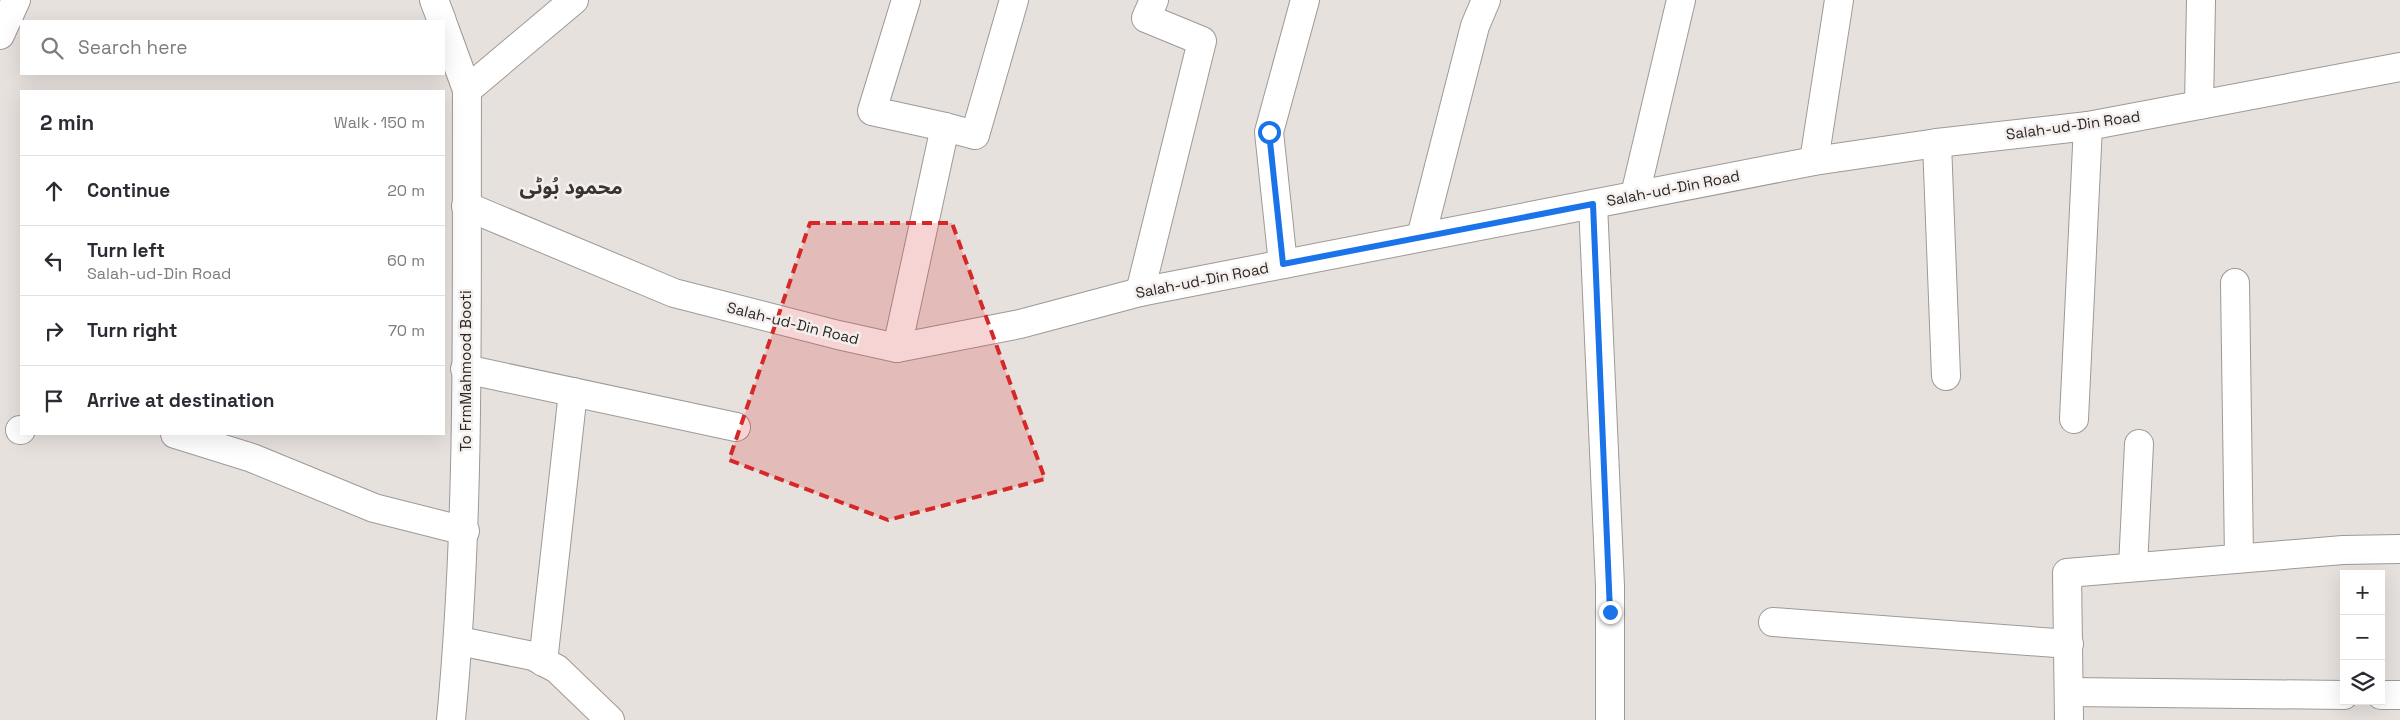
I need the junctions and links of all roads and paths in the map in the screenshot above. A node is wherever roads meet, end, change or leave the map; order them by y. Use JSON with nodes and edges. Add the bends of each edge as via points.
{"nodes":[{"id":1,"x":16,"y":0,"type":"edge"},
{"id":2,"x":434,"y":0,"type":"edge"},
{"id":3,"x":574,"y":0,"type":"edge"},
{"id":4,"x":906,"y":0,"type":"edge"},
{"id":5,"x":1014,"y":0,"type":"edge"},
{"id":6,"x":1154,"y":0,"type":"edge"},
{"id":7,"x":1305,"y":0,"type":"edge"},
{"id":8,"x":1486,"y":0,"type":"edge"},
{"id":9,"x":1681,"y":0,"type":"edge"},
{"id":10,"x":1839,"y":0,"type":"edge"},
{"id":11,"x":2201,"y":0,"type":"edge"},
{"id":12,"x":442,"y":20,"type":"edge"},
{"id":13,"x":445,"y":30,"type":"edge"},
{"id":14,"x":0,"y":35,"type":"edge"},
{"id":15,"x":2400,"y":68,"type":"edge"},
{"id":16,"x":467,"y":90,"type":"junction"},
{"id":17,"x":2199,"y":105,"type":"junction"},
{"id":18,"x":2088,"y":126,"type":"junction"},
{"id":19,"x":945,"y":127,"type":"junction"},
{"id":20,"x":1936,"y":143,"type":"junction"},
{"id":21,"x":1814,"y":161,"type":"junction"},
{"id":22,"x":1636,"y":195,"type":"junction"},
{"id":23,"x":1593,"y":204,"type":"junction"},
{"id":24,"x":466,"y":206,"type":"junction"},
{"id":25,"x":1421,"y":238,"type":"junction"},
{"id":26,"x":1283,"y":264,"type":"junction"},
{"id":27,"x":2235,"y":283,"type":"dead end"},
{"id":28,"x":1140,"y":292,"type":"junction"},
{"id":29,"x":897,"y":348,"type":"junction"},
{"id":30,"x":465,"y":369,"type":"junction"},
{"id":31,"x":1946,"y":376,"type":"dead end"},
{"id":32,"x":573,"y":392,"type":"junction"},
{"id":33,"x":2074,"y":419,"type":"dead end"},
{"id":34,"x":736,"y":427,"type":"dead end"},
{"id":35,"x":178,"y":435,"type":"edge"},
{"id":36,"x":2139,"y":444,"type":"dead end"},
{"id":37,"x":465,"y":531,"type":"junction"},
{"id":38,"x":2400,"y":549,"type":"edge"},
{"id":39,"x":2240,"y":558,"type":"junction"},
{"id":40,"x":2134,"y":567,"type":"junction"},
{"id":41,"x":1773,"y":622,"type":"dead end"},
{"id":42,"x":459,"y":641,"type":"junction"},
{"id":43,"x":2069,"y":644,"type":"junction"},
{"id":44,"x":543,"y":662,"type":"junction"},
{"id":45,"x":2069,"y":692,"type":"junction"},
{"id":46,"x":2340,"y":694,"type":"edge"},
{"id":47,"x":2385,"y":695,"type":"edge"},
{"id":48,"x":2400,"y":695,"type":"edge"},
{"id":49,"x":452,"y":720,"type":"edge"},
{"id":50,"x":610,"y":720,"type":"edge"},
{"id":51,"x":1610,"y":720,"type":"edge"},
{"id":52,"x":2069,"y":720,"type":"edge"}],
"edges":[{"from":1,"to":14,"type":"street"},
{"from":2,"to":12,"type":"street"},
{"from":3,"to":16,"type":"street"},
{"from":4,"to":19,"type":"street","via":[[872,111]]},
{"from":5,"to":19,"type":"street","via":[[975,135]]},
{"from":6,"to":28,"type":"street","via":[[1146,18],[1202,41]]},
{"from":7,"to":26,"type":"street","via":[[1269,132]]},
{"from":8,"to":25,"type":"street","via":[[1475,26]]},
{"from":9,"to":22,"type":"street"},
{"from":10,"to":21,"type":"street"},
{"from":11,"to":17,"type":"street"},
{"from":13,"to":16,"type":"street","name":"To FrmMahmood Booti"},
{"from":15,"to":17,"type":"street","name":"Salah-ud-Din Road"},
{"from":16,"to":24,"type":"street","name":"To FrmMahmood Booti"},
{"from":17,"to":18,"type":"street","name":"Salah-ud-Din Road"},
{"from":18,"to":20,"type":"street","name":"Salah-ud-Din Road"},
{"from":18,"to":33,"type":"street"},
{"from":19,"to":29,"type":"street"},
{"from":20,"to":21,"type":"street","name":"Salah-ud-Din Road"},
{"from":20,"to":31,"type":"street"},
{"from":21,"to":22,"type":"street","name":"Salah-ud-Din Road"},
{"from":22,"to":23,"type":"street","name":"Salah-ud-Din Road"},
{"from":23,"to":25,"type":"street","name":"Salah-ud-Din Road"},
{"from":23,"to":51,"type":"street","via":[[1610,586]]},
{"from":24,"to":29,"type":"street","name":"Salah-ud-Din Road","via":[[674,293]]},
{"from":24,"to":30,"type":"street","name":"To FrmMahmood Booti"},
{"from":25,"to":26,"type":"street","name":"Salah-ud-Din Road"},
{"from":26,"to":28,"type":"street","name":"Salah-ud-Din Road"},
{"from":27,"to":39,"type":"street"},
{"from":28,"to":29,"type":"street","name":"Salah-ud-Din Road","via":[[1020,324]]},
{"from":30,"to":32,"type":"street"},
{"from":30,"to":37,"type":"street","name":"To FrmMahmood Booti"},
{"from":32,"to":34,"type":"street"},
{"from":32,"to":44,"type":"street"},
{"from":35,"to":37,"type":"street","via":[[252,458],[374,508]]},
{"from":36,"to":40,"type":"street"},
{"from":37,"to":42,"type":"street","name":"To FrmMahmood Booti"},
{"from":38,"to":39,"type":"street"},
{"from":39,"to":40,"type":"street"},
{"from":40,"to":43,"type":"street","via":[[2067,573]]},
{"from":41,"to":43,"type":"street"},
{"from":42,"to":44,"type":"street","via":[[533,656]]},
{"from":42,"to":49,"type":"street","name":"To FrmMahmood Booti"},
{"from":43,"to":45,"type":"street"},
{"from":44,"to":50,"type":"street","via":[[557,669]]},
{"from":45,"to":46,"type":"street"},
{"from":45,"to":52,"type":"street"},
{"from":47,"to":48,"type":"street"}]}
